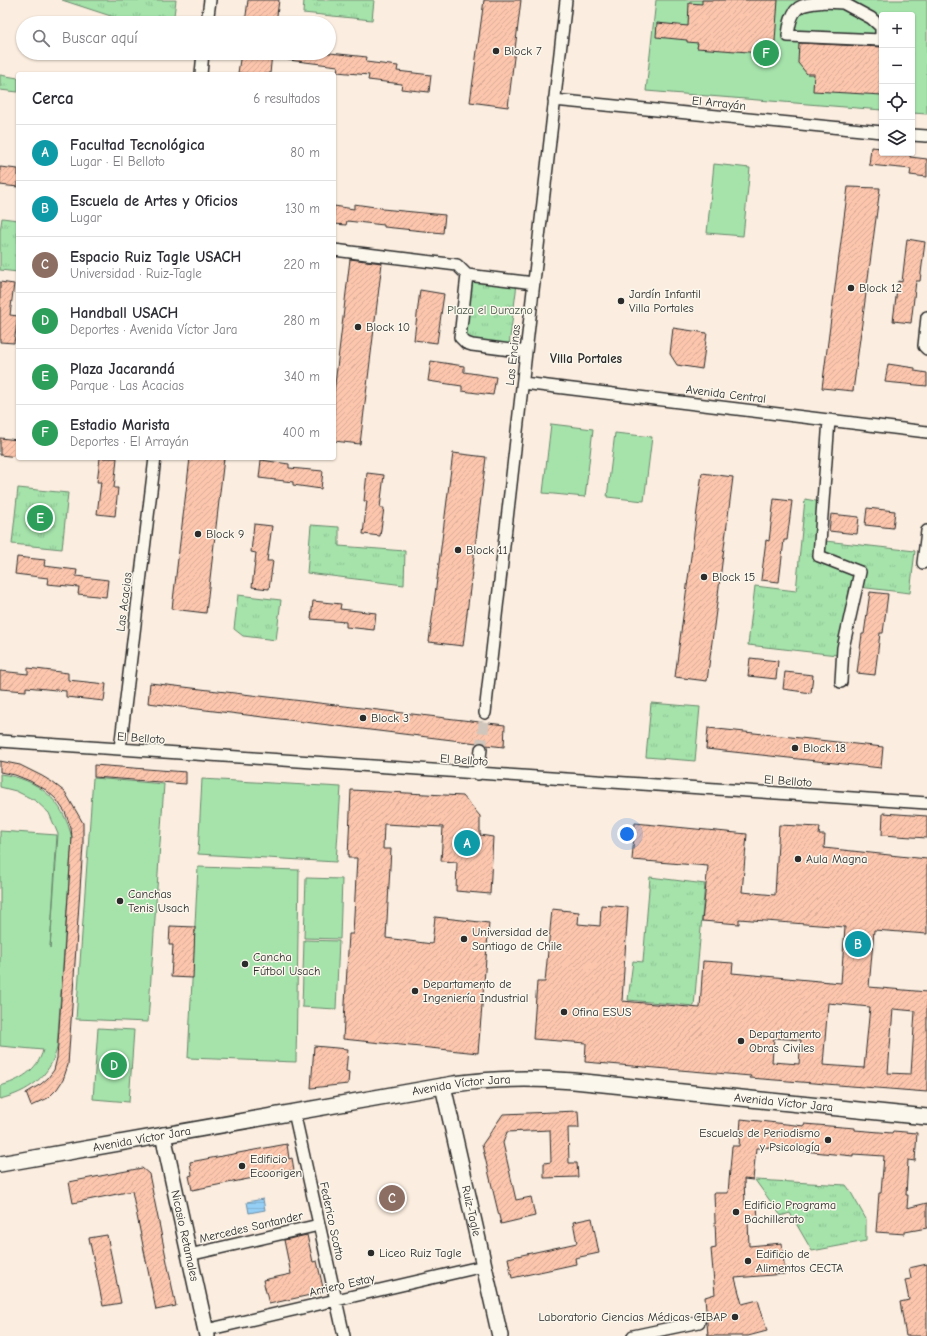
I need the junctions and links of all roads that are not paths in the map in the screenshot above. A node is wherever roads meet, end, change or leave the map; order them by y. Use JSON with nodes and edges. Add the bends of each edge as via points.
{"nodes":[{"id":1,"x":210,"y":0,"type":"edge"},
{"id":2,"x":566,"y":0,"type":"edge"},
{"id":3,"x":208,"y":16,"type":"edge"},
{"id":4,"x":788,"y":36,"type":"joint"},
{"id":5,"x":203,"y":60,"type":"edge"},
{"id":6,"x":201,"y":72,"type":"edge"},
{"id":7,"x":554,"y":100,"type":"junction"},
{"id":8,"x":879,"y":132,"type":"edge"},
{"id":9,"x":915,"y":135,"type":"edge"},
{"id":10,"x":927,"y":136,"type":"edge"},
{"id":11,"x":336,"y":250,"type":"edge"},
{"id":12,"x":468,"y":275,"type":"junction"},
{"id":13,"x":534,"y":283,"type":"junction"},
{"id":14,"x":927,"y":317,"type":"edge"},
{"id":15,"x":927,"y":348,"type":"edge"},
{"id":16,"x":526,"y":352,"type":"junction"},
{"id":17,"x":522,"y":383,"type":"junction"},
{"id":18,"x":829,"y":420,"type":"junction"},
{"id":19,"x":927,"y":432,"type":"edge"},
{"id":20,"x":155,"y":460,"type":"edge"},
{"id":21,"x":927,"y":531,"type":"edge"},
{"id":22,"x":923,"y":562,"type":"dead end"},
{"id":23,"x":841,"y":682,"type":"dead end"},
{"id":24,"x":485,"y":713,"type":"tunnel mouth"},
{"id":25,"x":0,"y":741,"type":"edge"},
{"id":26,"x":120,"y":749,"type":"junction"},
{"id":27,"x":481,"y":749,"type":"tunnel mouth"},
{"id":28,"x":478,"y":774,"type":"junction"},
{"id":29,"x":927,"y":803,"type":"edge"},
{"id":30,"x":443,"y":1086,"type":"junction"},
{"id":31,"x":294,"y":1112,"type":"junction"},
{"id":32,"x":927,"y":1117,"type":"edge"},
{"id":33,"x":163,"y":1135,"type":"junction"},
{"id":34,"x":0,"y":1164,"type":"edge"},
{"id":35,"x":319,"y":1225,"type":"junction"},
{"id":36,"x":189,"y":1255,"type":"junction"},
{"id":37,"x":484,"y":1266,"type":"junction"},
{"id":38,"x":336,"y":1300,"type":"junction"},
{"id":39,"x":699,"y":1322,"type":"dead end"},
{"id":40,"x":206,"y":1333,"type":"edge"},
{"id":41,"x":344,"y":1336,"type":"edge"},
{"id":42,"x":500,"y":1336,"type":"edge"},
{"id":43,"x":633,"y":1336,"type":"edge"}],
"edges":[{"from":1,"to":3,"type":"street"},
{"from":2,"to":7,"type":"street","name":"Las Encinas"},
{"from":4,"to":4,"type":"street","via":[[881,40],[881,27],[843,3],[825,2],[801,6],[793,14]]},
{"from":5,"to":6,"type":"street"},
{"from":7,"to":8,"type":"street","name":"El Arrayán"},
{"from":7,"to":13,"type":"street","name":"Las Encinas"},
{"from":9,"to":10,"type":"street"},
{"from":11,"to":12,"type":"street","via":[[457,265]]},
{"from":12,"to":13,"type":"street"},
{"from":12,"to":16,"type":"street","via":[[460,337],[462,340],[472,345]]},
{"from":13,"to":16,"type":"street","name":"Las Encinas"},
{"from":14,"to":15,"type":"street","via":[[924,346]]},
{"from":16,"to":17,"type":"street","name":"Las Encinas"},
{"from":17,"to":18,"type":"street","name":"Avenida Central"},
{"from":17,"to":24,"type":"street","name":"Las Encinas"},
{"from":18,"to":19,"type":"street","name":"Avenida Central"},
{"from":18,"to":23,"type":"street","via":[[820,556],[860,572],[843,648]]},
{"from":20,"to":26,"type":"street","name":"Las Acacias"},
{"from":21,"to":22,"type":"street"},
{"from":25,"to":26,"type":"street","name":"El Belloto"},
{"from":26,"to":28,"type":"street","name":"El Belloto"},
{"from":27,"to":28,"type":"street"},
{"from":28,"to":29,"type":"street","name":"El Belloto"},
{"from":30,"to":31,"type":"main road","name":"Avenida Víctor Jara"},
{"from":30,"to":32,"type":"main road","name":"Avenida Víctor Jara","via":[[507,1079],[552,1080]]},
{"from":30,"to":37,"type":"main road","name":"Ruiz-Tagle"},
{"from":31,"to":33,"type":"main road","name":"Avenida Víctor Jara"},
{"from":31,"to":35,"type":"street","name":"Federico Scotto"},
{"from":33,"to":34,"type":"main road","name":"Avenida Víctor Jara"},
{"from":33,"to":36,"type":"main road","name":"Nicasio Retamales"},
{"from":35,"to":36,"type":"street","name":"Mercedes Santander"},
{"from":35,"to":38,"type":"street","name":"Federico Scotto"},
{"from":36,"to":40,"type":"main road","name":"Nicasio Retamales"},
{"from":37,"to":38,"type":"street","name":"Arriero Estay"},
{"from":37,"to":42,"type":"main road","name":"Ruiz-Tagle"},
{"from":38,"to":40,"type":"street","name":"Arriero Estay"},
{"from":38,"to":41,"type":"street","name":"Federico Scotto"},
{"from":39,"to":43,"type":"street"}]}
